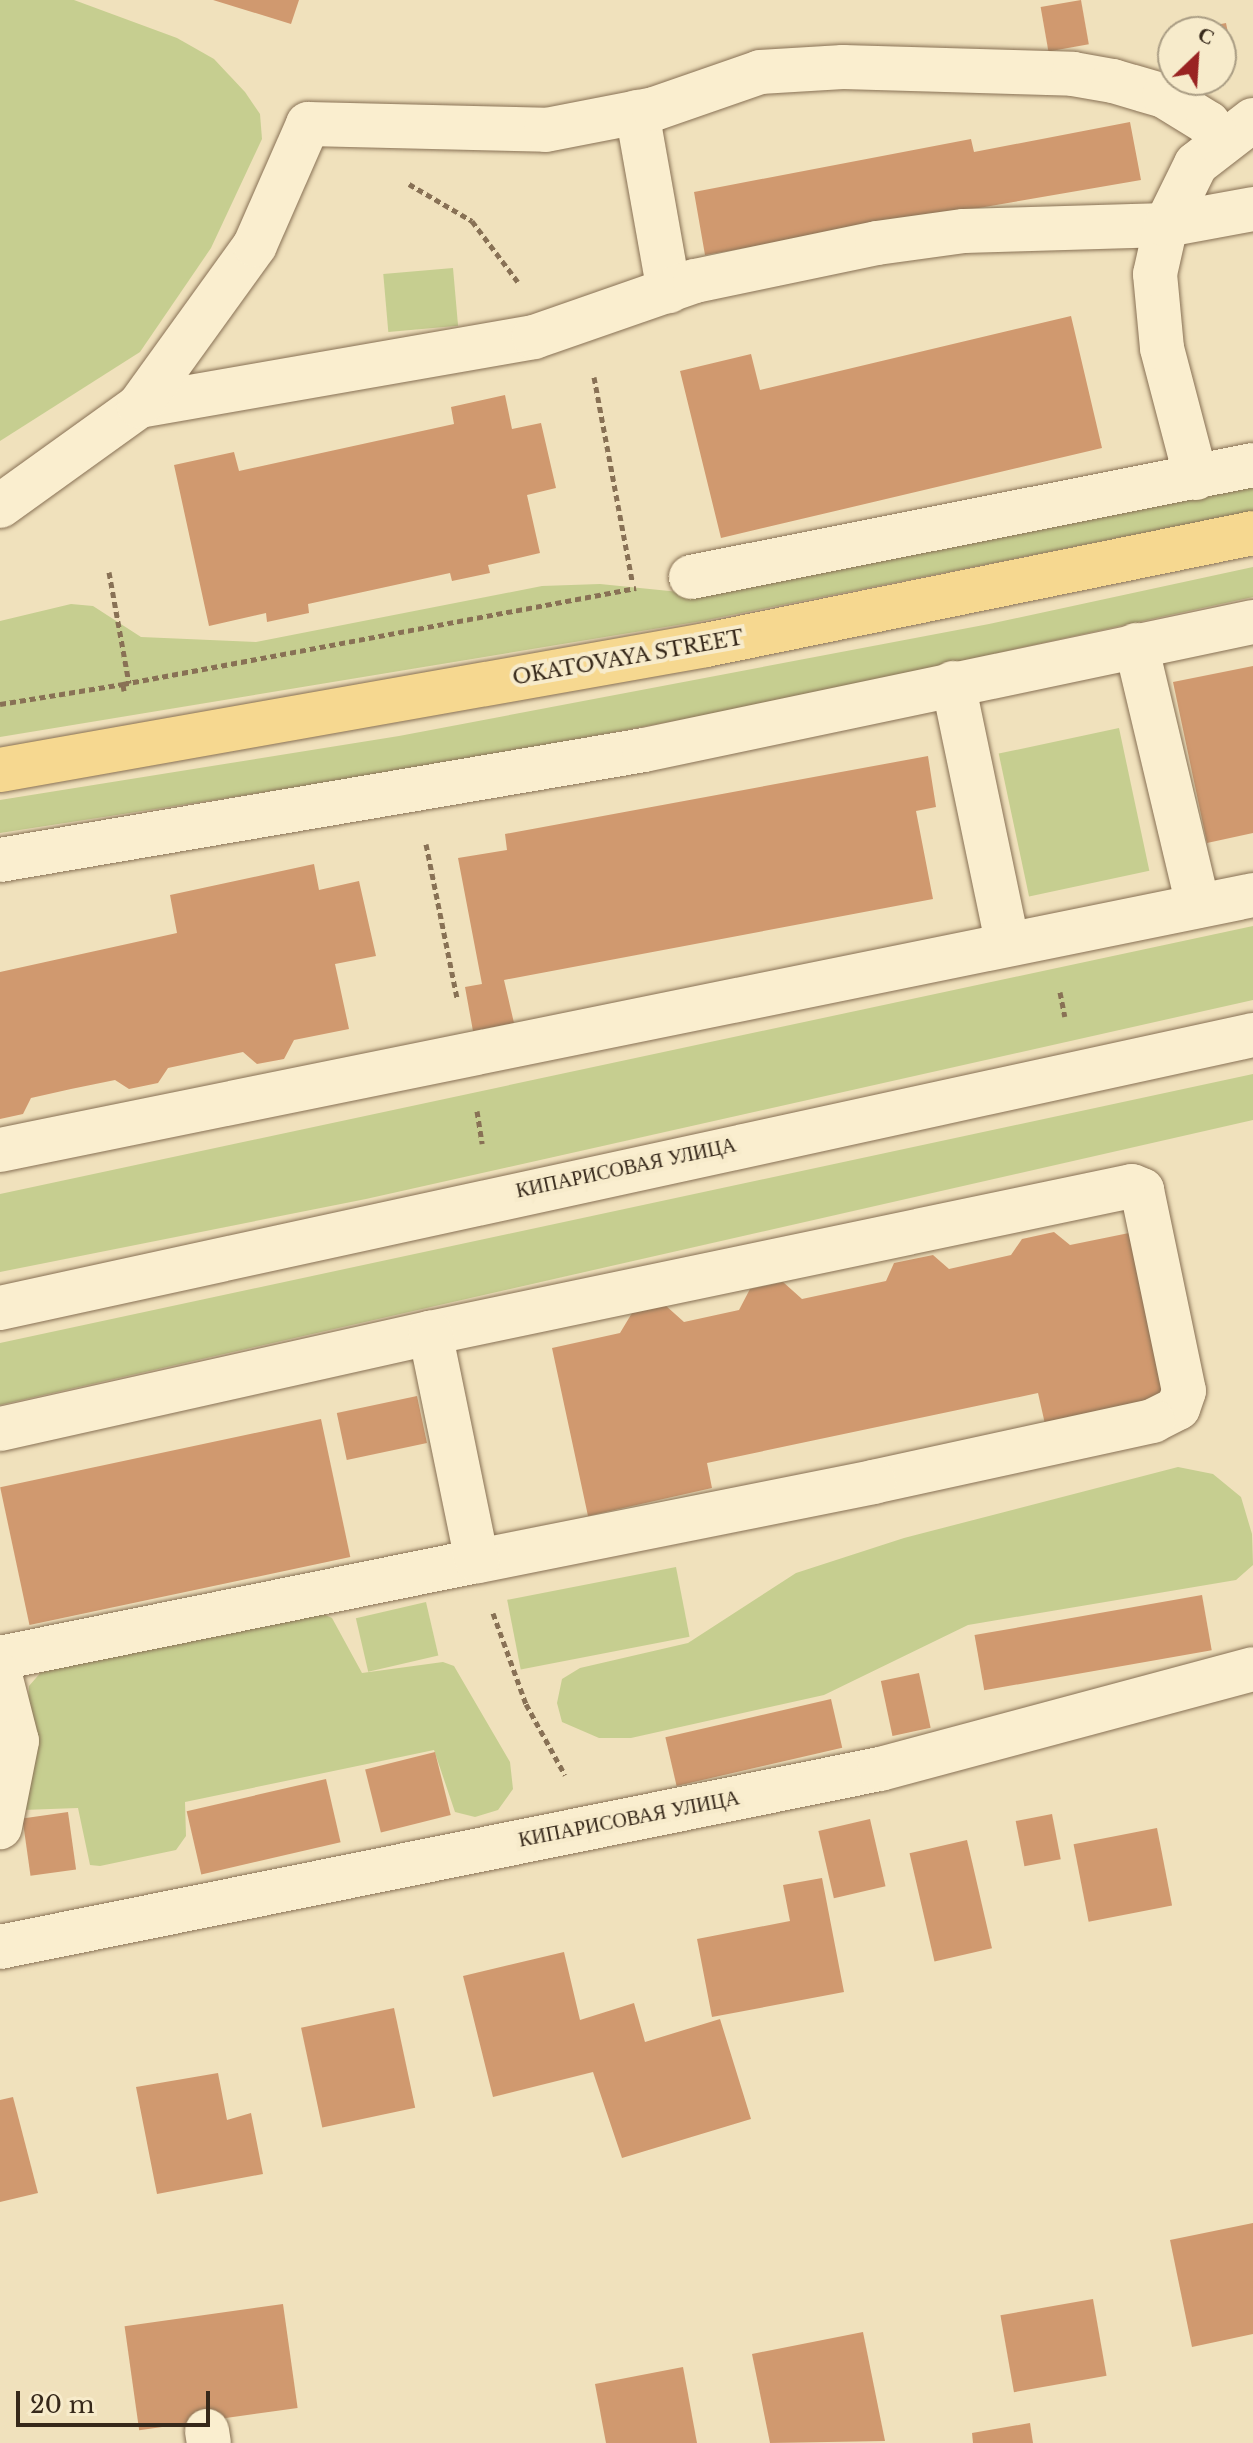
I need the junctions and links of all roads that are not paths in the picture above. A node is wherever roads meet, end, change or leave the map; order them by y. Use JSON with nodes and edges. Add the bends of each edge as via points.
{"nodes":[{"id":1,"x":637,"y":112,"type":"junction"},
{"id":2,"x":1236,"y":131,"type":"edge"},
{"id":3,"x":1253,"y":209,"type":"edge"},
{"id":4,"x":1166,"y":225,"type":"junction"},
{"id":5,"x":669,"y":291,"type":"junction"},
{"id":6,"x":139,"y":406,"type":"junction"},
{"id":7,"x":1253,"y":465,"type":"edge"},
{"id":8,"x":1196,"y":478,"type":"junction"},
{"id":9,"x":0,"y":506,"type":"edge"},
{"id":10,"x":1253,"y":533,"type":"edge"},
{"id":11,"x":691,"y":577,"type":"road end"},
{"id":12,"x":1253,"y":622,"type":"edge"},
{"id":13,"x":1136,"y":645,"type":"junction"},
{"id":14,"x":953,"y":683,"type":"junction"},
{"id":15,"x":0,"y":770,"type":"edge"},
{"id":16,"x":0,"y":860,"type":"edge"},
{"id":17,"x":1253,"y":895,"type":"edge"},
{"id":18,"x":1198,"y":906,"type":"junction"},
{"id":19,"x":1007,"y":941,"type":"junction"},
{"id":20,"x":1253,"y":1035,"type":"edge"},
{"id":21,"x":0,"y":1150,"type":"edge"},
{"id":22,"x":0,"y":1308,"type":"edge"},
{"id":23,"x":430,"y":1333,"type":"junction"},
{"id":24,"x":0,"y":1429,"type":"edge"},
{"id":25,"x":477,"y":1561,"type":"junction"},
{"id":26,"x":0,"y":1658,"type":"edge"},
{"id":27,"x":1253,"y":1669,"type":"edge"},
{"id":28,"x":0,"y":1675,"type":"edge"},
{"id":29,"x":0,"y":1827,"type":"edge"},
{"id":30,"x":0,"y":1947,"type":"edge"}],
"edges":[{"from":1,"to":2,"type":"street","via":[[760,72],[843,67],[1073,74],[1164,96],[1208,123]]},
{"from":1,"to":5,"type":"street"},
{"from":1,"to":6,"type":"street","via":[[546,130],[308,124],[255,245]]},
{"from":2,"to":4,"type":"street","via":[[1196,164]]},
{"from":3,"to":4,"type":"street"},
{"from":4,"to":5,"type":"street","via":[[964,231],[877,243]]},
{"from":4,"to":8,"type":"street","via":[[1155,274],[1162,348]]},
{"from":5,"to":6,"type":"street","via":[[534,337]]},
{"from":6,"to":9,"type":"street"},
{"from":7,"to":8,"type":"street"},
{"from":8,"to":11,"type":"street"},
{"from":10,"to":15,"type":"main road","name":"OKATOVAYA STREET","via":[[690,648]]},
{"from":12,"to":13,"type":"street"},
{"from":13,"to":14,"type":"street"},
{"from":13,"to":18,"type":"street"},
{"from":14,"to":16,"type":"street","via":[[644,750]]},
{"from":14,"to":19,"type":"street"},
{"from":17,"to":18,"type":"street"},
{"from":18,"to":19,"type":"street"},
{"from":19,"to":21,"type":"street"},
{"from":20,"to":22,"type":"street","name":"КИПАРИСОВАЯ УЛИЦА"},
{"from":23,"to":24,"type":"street"},
{"from":23,"to":25,"type":"street"},
{"from":23,"to":25,"type":"street","via":[[1132,1186],[1142,1190],[1184,1391],[1178,1408],[1153,1421]]},
{"from":25,"to":26,"type":"street"},
{"from":27,"to":30,"type":"street","name":"КИПАРИСОВАЯ УЛИЦА","via":[[880,1769]]},
{"from":28,"to":29,"type":"street","via":[[17,1741]]}]}
